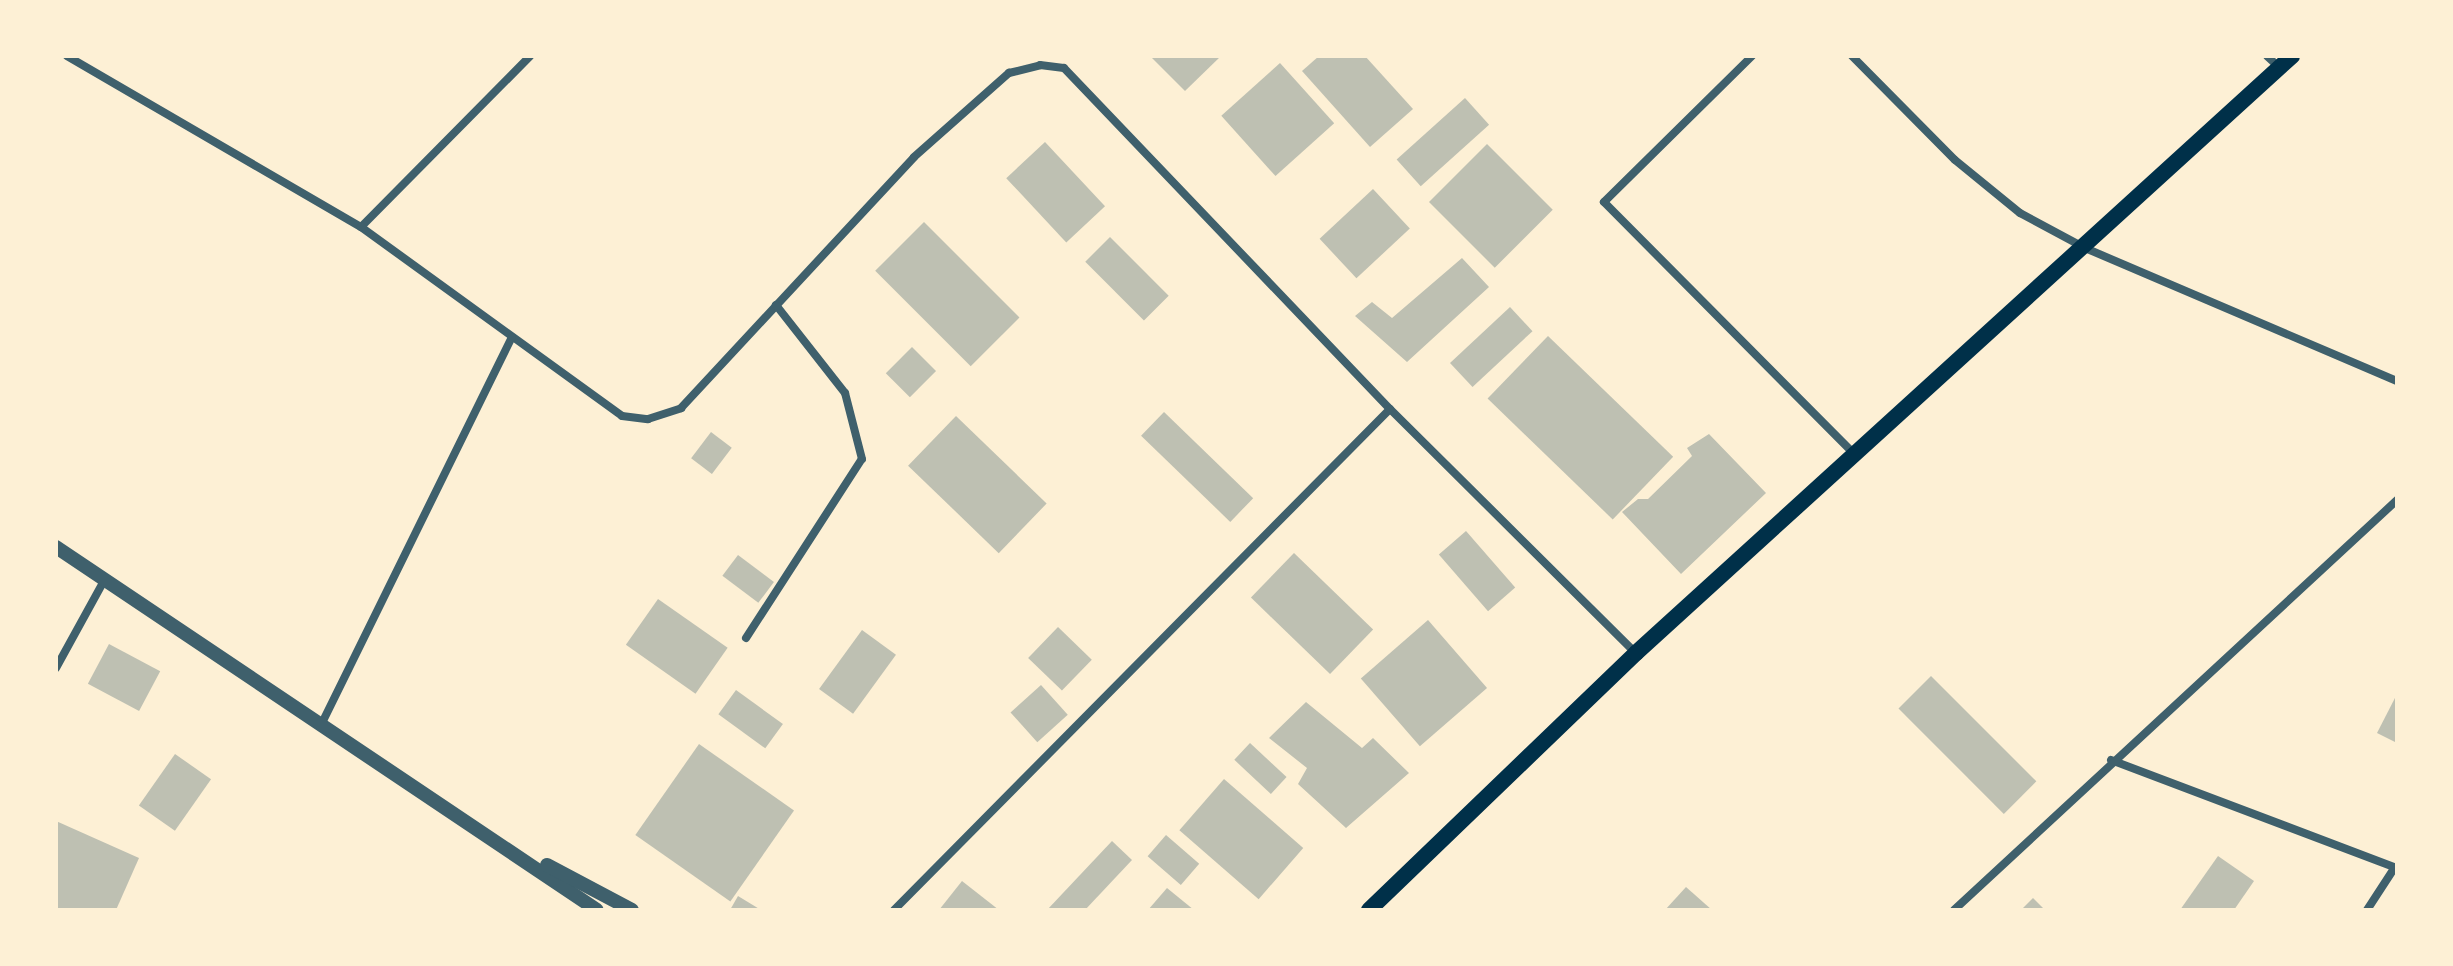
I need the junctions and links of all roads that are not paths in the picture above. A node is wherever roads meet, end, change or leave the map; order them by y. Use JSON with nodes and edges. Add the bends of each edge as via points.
{"nodes":[{"id":1,"x":67,"y":56,"type":"edge"},
{"id":2,"x":530,"y":56,"type":"edge"},
{"id":3,"x":1752,"y":56,"type":"edge"},
{"id":4,"x":1852,"y":56,"type":"edge"},
{"id":5,"x":2292,"y":56,"type":"edge"},
{"id":6,"x":2273,"y":62,"type":"edge"},
{"id":7,"x":361,"y":227,"type":"junction"},
{"id":8,"x":2085,"y":248,"type":"junction"},
{"id":9,"x":776,"y":305,"type":"junction"},
{"id":10,"x":512,"y":337,"type":"junction"},
{"id":11,"x":2397,"y":381,"type":"edge"},
{"id":12,"x":1390,"y":409,"type":"junction"},
{"id":13,"x":1855,"y":455,"type":"junction"},
{"id":14,"x":2397,"y":500,"type":"edge"},
{"id":15,"x":56,"y":547,"type":"edge"},
{"id":16,"x":105,"y":579,"type":"junction"},
{"id":17,"x":746,"y":638,"type":"dead end"},
{"id":18,"x":1636,"y":653,"type":"junction"},
{"id":19,"x":56,"y":668,"type":"edge"},
{"id":20,"x":322,"y":723,"type":"junction"},
{"id":21,"x":2111,"y":760,"type":"junction"},
{"id":22,"x":497,"y":838,"type":"junction"},
{"id":23,"x":2396,"y":868,"type":"edge"},
{"id":24,"x":597,"y":910,"type":"edge"},
{"id":25,"x":632,"y":910,"type":"edge"},
{"id":26,"x":894,"y":910,"type":"edge"},
{"id":27,"x":1369,"y":910,"type":"edge"},
{"id":28,"x":1954,"y":910,"type":"edge"},
{"id":29,"x":2367,"y":910,"type":"edge"}],
"edges":[{"from":1,"to":7,"type":"street"},
{"from":2,"to":7,"type":"street"},
{"from":3,"to":13,"type":"street","via":[[1604,202]]},
{"from":4,"to":8,"type":"street","via":[[1955,160],[2020,213]]},
{"from":5,"to":6,"type":"main road"},
{"from":6,"to":8,"type":"main road"},
{"from":7,"to":10,"type":"street"},
{"from":8,"to":11,"type":"street"},
{"from":8,"to":13,"type":"main road"},
{"from":9,"to":10,"type":"street","via":[[681,408],[648,419],[622,416]]},
{"from":9,"to":12,"type":"street","via":[[914,157],[1009,73],[1040,65],[1064,68]]},
{"from":9,"to":17,"type":"street","via":[[845,393],[862,459]]},
{"from":10,"to":20,"type":"street"},
{"from":12,"to":18,"type":"street"},
{"from":12,"to":26,"type":"street"},
{"from":13,"to":18,"type":"main road"},
{"from":14,"to":21,"type":"street"},
{"from":15,"to":16,"type":"street"},
{"from":16,"to":19,"type":"street"},
{"from":16,"to":20,"type":"street"},
{"from":18,"to":27,"type":"main road"},
{"from":20,"to":22,"type":"street"},
{"from":21,"to":23,"type":"street"},
{"from":21,"to":28,"type":"street"},
{"from":22,"to":24,"type":"street"},
{"from":22,"to":25,"type":"street"},
{"from":23,"to":29,"type":"street"}]}
